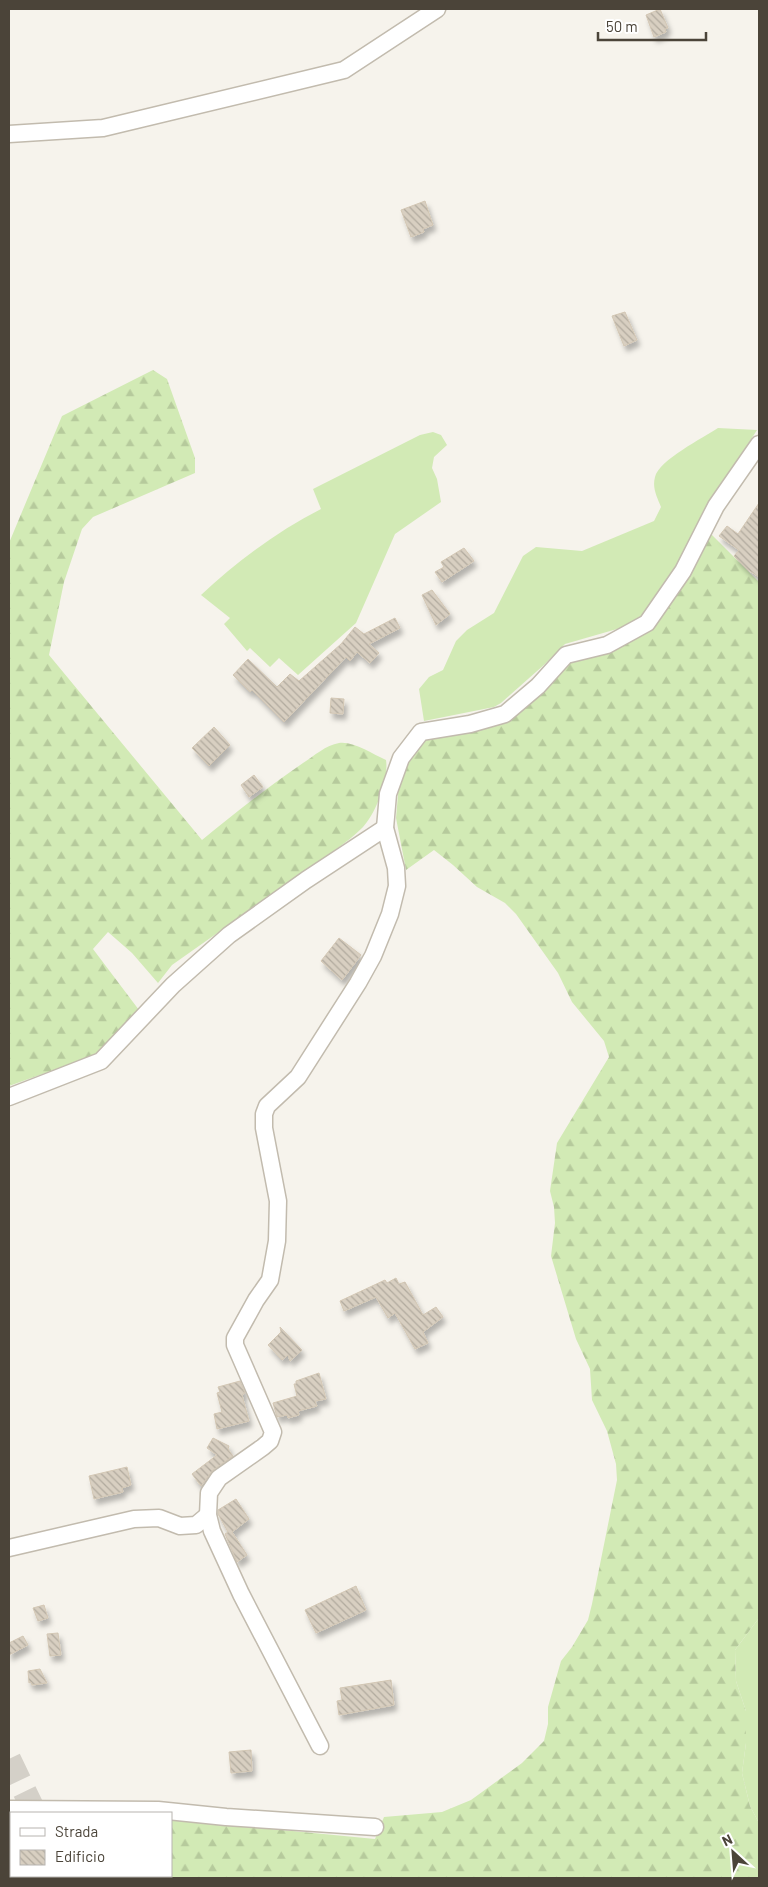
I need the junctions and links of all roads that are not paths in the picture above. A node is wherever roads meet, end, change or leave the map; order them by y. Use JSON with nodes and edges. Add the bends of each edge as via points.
{"nodes":[{"id":1,"x":437,"y":9,"type":"edge"},
{"id":2,"x":9,"y":134,"type":"edge"},
{"id":3,"x":759,"y":444,"type":"edge"},
{"id":4,"x":385,"y":828,"type":"junction"},
{"id":5,"x":9,"y":1097,"type":"edge"},
{"id":6,"x":208,"y":1515,"type":"junction"},
{"id":7,"x":9,"y":1548,"type":"edge"},
{"id":8,"x":320,"y":1746,"type":"dead end"},
{"id":9,"x":9,"y":1808,"type":"edge"},
{"id":10,"x":376,"y":1827,"type":"dead end"}],
"edges":[{"from":1,"to":2,"type":"street","via":[[344,70],[103,128]]},
{"from":3,"to":4,"type":"street","via":[[716,506],[683,571],[647,622],[607,645],[566,655],[538,686],[505,714],[421,732],[401,758],[388,794]]},
{"from":4,"to":5,"type":"street","via":[[229,935],[173,985],[101,1061]]},
{"from":4,"to":6,"type":"street","via":[[396,868],[397,886],[373,956],[298,1078],[267,1106],[264,1114],[278,1201],[278,1241],[270,1280],[235,1338],[235,1345],[273,1432],[264,1447],[219,1478],[209,1493]]},
{"from":6,"to":7,"type":"street","via":[[196,1525],[180,1526],[159,1518],[134,1519]]},
{"from":6,"to":8,"type":"street","via":[[241,1594]]},
{"from":9,"to":10,"type":"street","via":[[158,1810]]}]}
